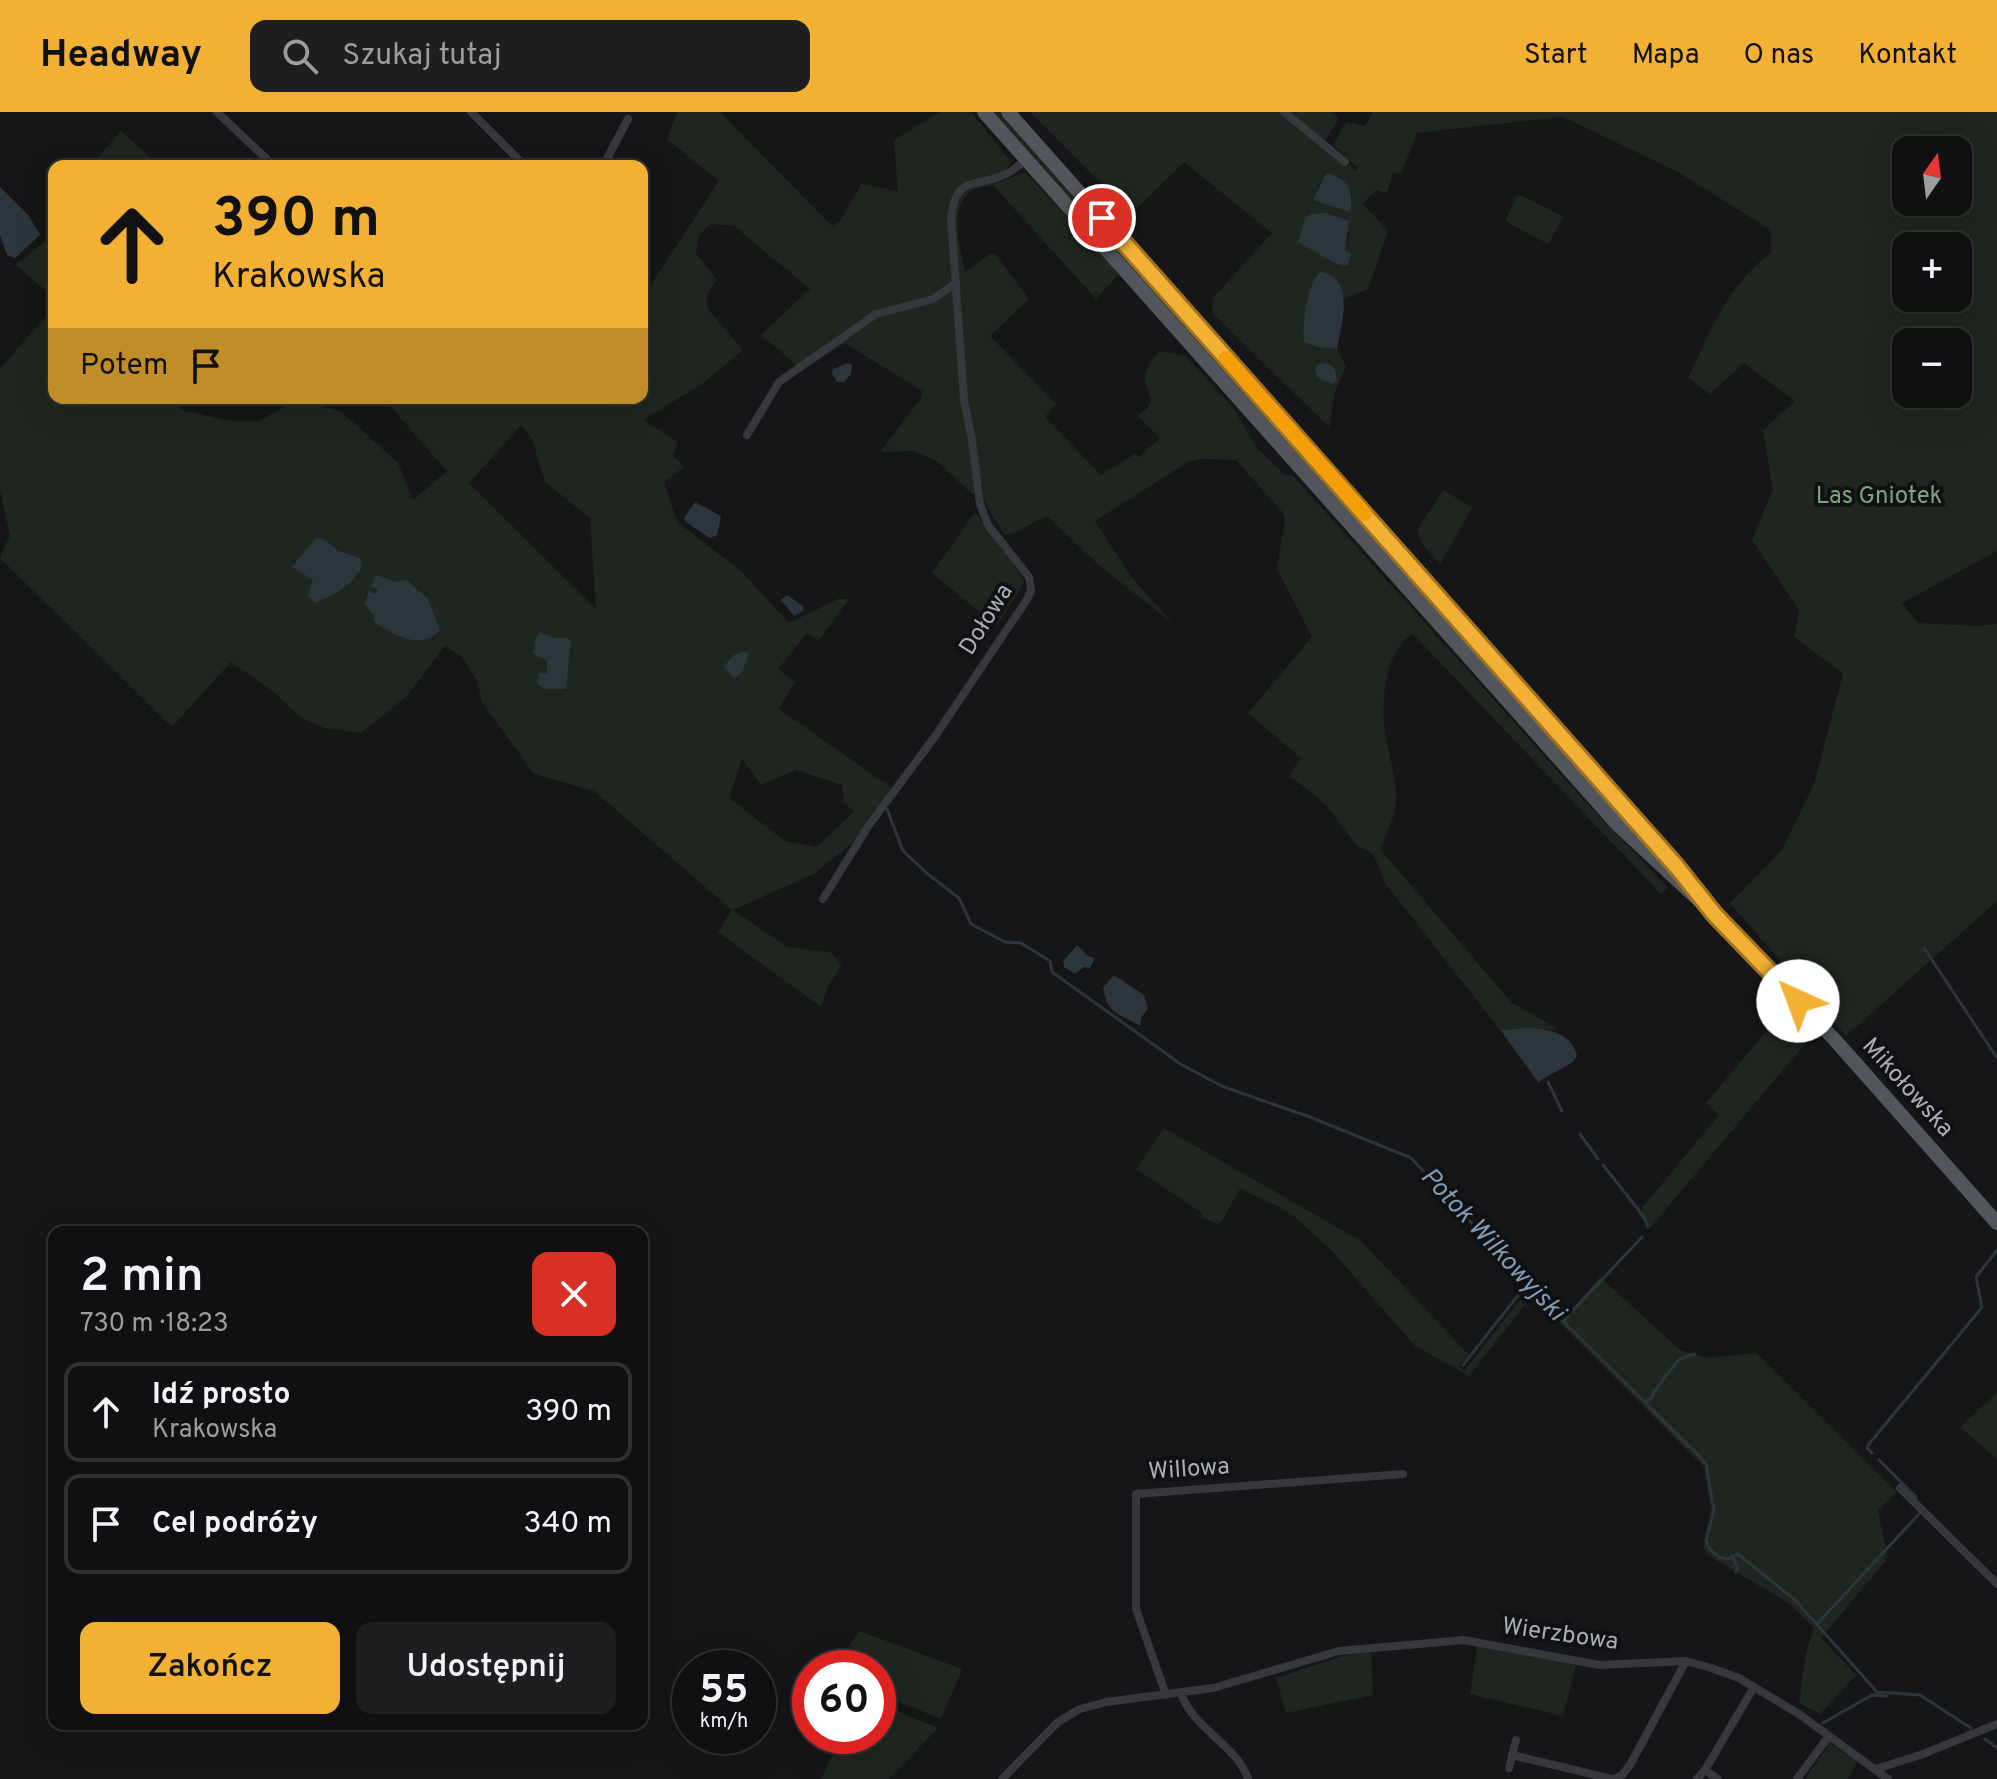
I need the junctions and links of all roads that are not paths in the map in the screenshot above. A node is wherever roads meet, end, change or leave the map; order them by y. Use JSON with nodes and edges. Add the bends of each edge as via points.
{"nodes":[{"id":1,"x":217,"y":112,"type":"edge"},
{"id":2,"x":471,"y":112,"type":"edge"},
{"id":3,"x":984,"y":112,"type":"edge"},
{"id":4,"x":1008,"y":112,"type":"edge"},
{"id":5,"x":1284,"y":112,"type":"edge"},
{"id":6,"x":628,"y":119,"type":"dead end"},
{"id":7,"x":1026,"y":159,"type":"junction"},
{"id":8,"x":268,"y":160,"type":"edge"},
{"id":9,"x":519,"y":160,"type":"edge"},
{"id":10,"x":606,"y":160,"type":"edge"},
{"id":11,"x":1345,"y":162,"type":"dead end"},
{"id":12,"x":956,"y":283,"type":"junction"},
{"id":13,"x":747,"y":435,"type":"dead end"},
{"id":14,"x":823,"y":899,"type":"dead end"},
{"id":15,"x":1715,"y":915,"type":"junction"},
{"id":16,"x":1997,"y":1223,"type":"edge"},
{"id":17,"x":1403,"y":1474,"type":"dead end"},
{"id":18,"x":1900,"y":1488,"type":"dead end"},
{"id":19,"x":1997,"y":1584,"type":"edge"},
{"id":20,"x":1686,"y":1661,"type":"junction"},
{"id":21,"x":1754,"y":1687,"type":"junction"},
{"id":22,"x":1181,"y":1693,"type":"junction"},
{"id":23,"x":1166,"y":1695,"type":"junction"},
{"id":24,"x":1997,"y":1724,"type":"edge"},
{"id":25,"x":1829,"y":1736,"type":"junction"},
{"id":26,"x":1516,"y":1740,"type":"dead end"},
{"id":27,"x":1512,"y":1755,"type":"junction"},
{"id":28,"x":1509,"y":1768,"type":"dead end"},
{"id":29,"x":1876,"y":1769,"type":"junction"},
{"id":30,"x":1705,"y":1770,"type":"junction"},
{"id":31,"x":1002,"y":1779,"type":"edge"},
{"id":32,"x":1248,"y":1779,"type":"edge"},
{"id":33,"x":1613,"y":1779,"type":"edge"},
{"id":34,"x":1697,"y":1779,"type":"edge"},
{"id":35,"x":1718,"y":1779,"type":"edge"},
{"id":36,"x":1797,"y":1779,"type":"edge"},
{"id":37,"x":1888,"y":1779,"type":"edge"}],
"edges":[{"from":1,"to":8,"type":"street"},
{"from":2,"to":9,"type":"street"},
{"from":3,"to":7,"type":"main road","name":"Mikołowska"},
{"from":4,"to":15,"type":"main road","name":"Mikołowska"},
{"from":5,"to":11,"type":"street"},
{"from":6,"to":10,"type":"street"},
{"from":7,"to":12,"type":"street","name":"Dołowa","via":[[1002,176],[958,191],[951,218]]},
{"from":7,"to":15,"type":"main road","name":"Mikołowska","via":[[1618,825]]},
{"from":12,"to":13,"type":"street","via":[[933,299],[876,314],[779,382]]},
{"from":12,"to":14,"type":"street","name":"Dołowa","via":[[964,399],[980,504],[988,525],[1029,577],[1031,590]]},
{"from":15,"to":16,"type":"main road","name":"Mikołowska","via":[[1835,1040]]},
{"from":17,"to":23,"type":"street","name":"Willowa","via":[[1136,1494],[1136,1609]]},
{"from":18,"to":19,"type":"street"},
{"from":20,"to":21,"type":"street","name":"Wierzbowa"},
{"from":20,"to":22,"type":"street","name":"Wierzbowa","via":[[1599,1665],[1464,1640],[1339,1651]]},
{"from":20,"to":33,"type":"street","via":[[1630,1765]]},
{"from":21,"to":25,"type":"street","name":"Wierzbowa"},
{"from":21,"to":30,"type":"street"},
{"from":22,"to":23,"type":"street","name":"Wierzbowa"},
{"from":22,"to":32,"type":"street"},
{"from":23,"to":31,"type":"street","name":"Wierzbowa","via":[[1080,1709],[1058,1722]]},
{"from":24,"to":29,"type":"street"},
{"from":25,"to":29,"type":"street","name":"Wierzbowa"},
{"from":25,"to":36,"type":"street"},
{"from":26,"to":27,"type":"street"},
{"from":27,"to":28,"type":"street"},
{"from":27,"to":33,"type":"street"},
{"from":29,"to":37,"type":"street","name":"Wierzbowa"},
{"from":30,"to":34,"type":"street"},
{"from":30,"to":35,"type":"street"}]}
